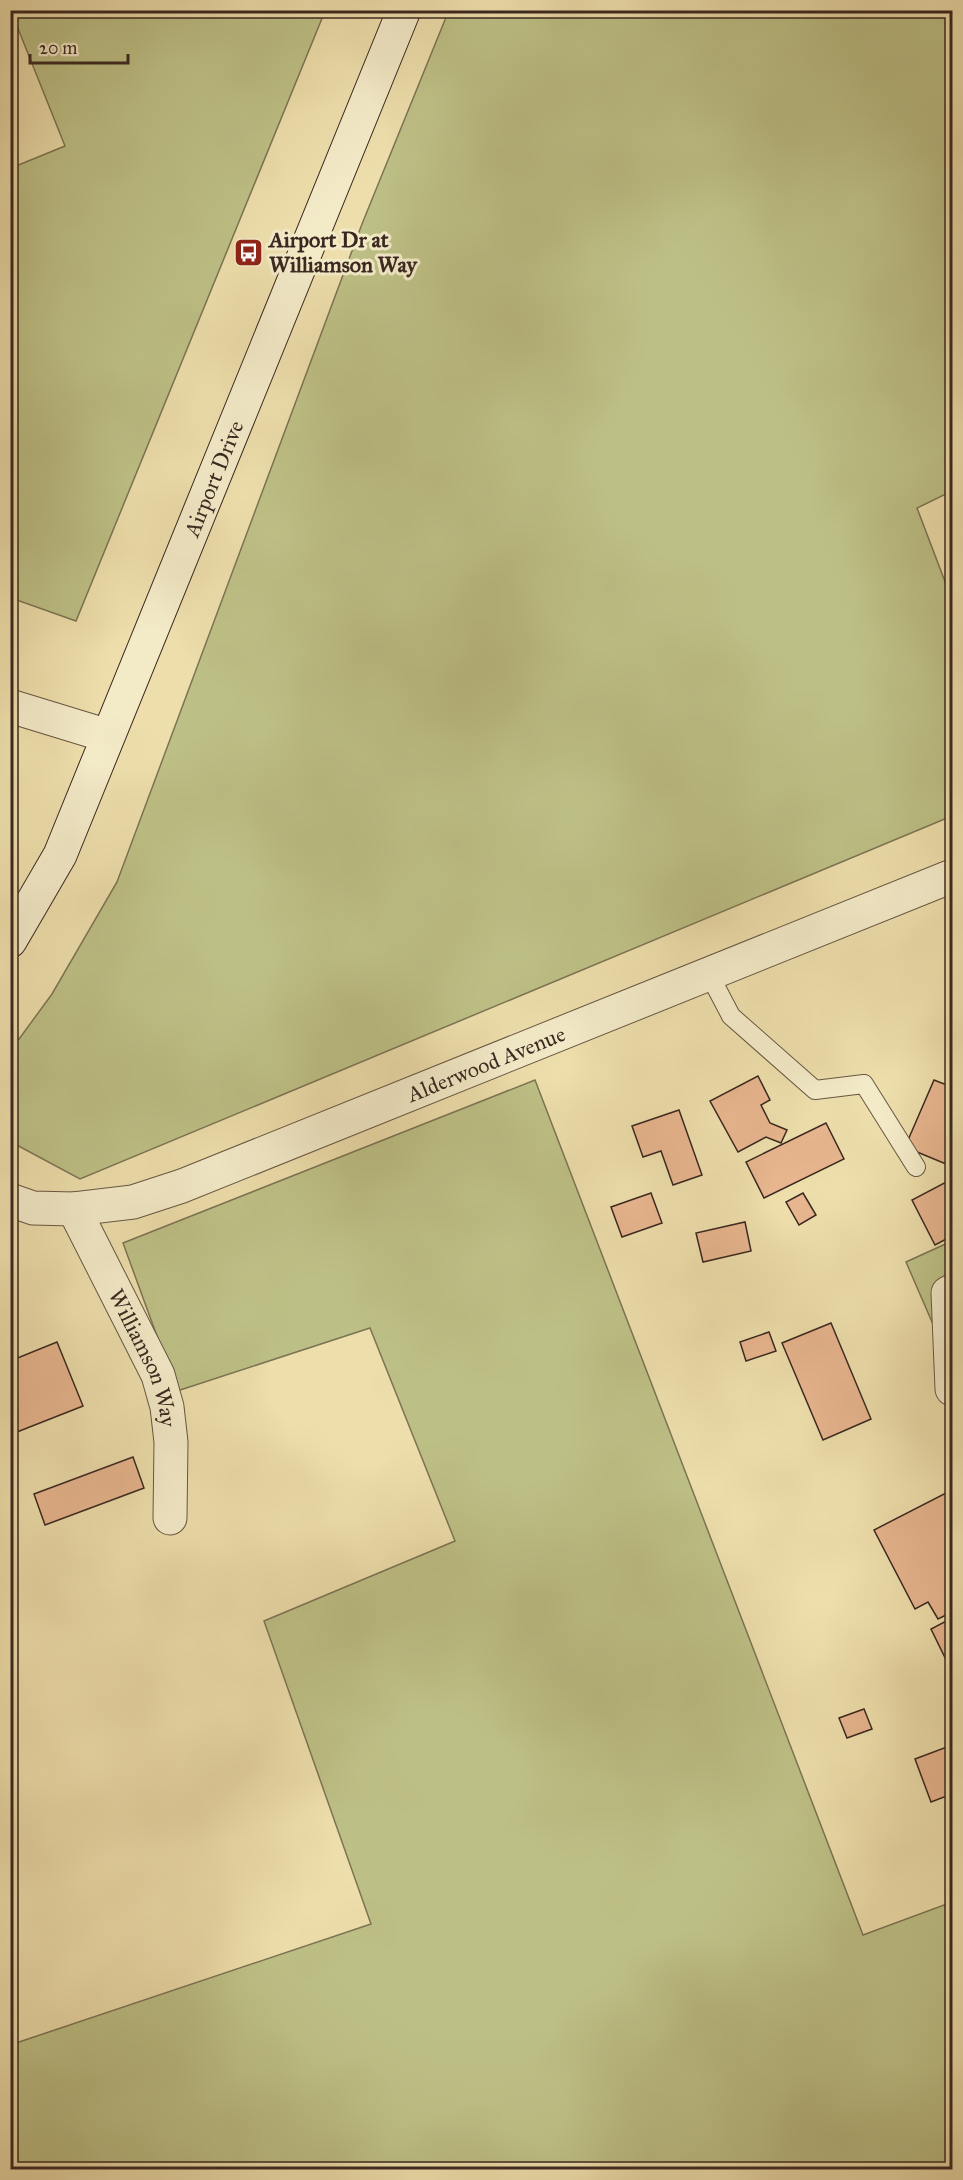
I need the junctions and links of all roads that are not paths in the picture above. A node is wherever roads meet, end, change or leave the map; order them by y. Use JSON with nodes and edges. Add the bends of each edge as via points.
{"nodes":[{"id":1,"x":404,"y":10,"type":"edge"},
{"id":2,"x":10,"y":706,"type":"edge"},
{"id":3,"x":108,"y":736,"type":"junction"},
{"id":4,"x":952,"y":876,"type":"edge"},
{"id":5,"x":10,"y":941,"type":"edge"},
{"id":6,"x":709,"y":974,"type":"junction"},
{"id":7,"x":916,"y":1167,"type":"dead end"},
{"id":8,"x":74,"y":1209,"type":"junction"},
{"id":9,"x":18,"y":1210,"type":"edge"},
{"id":10,"x":952,"y":1291,"type":"edge"},
{"id":11,"x":952,"y":1389,"type":"edge"},
{"id":12,"x":170,"y":1518,"type":"dead end"}],
"edges":[{"from":1,"to":3,"type":"street","name":"Airport Drive"},
{"from":2,"to":3,"type":"street"},
{"from":3,"to":5,"type":"street","name":"Airport Drive","via":[[60,855]]},
{"from":4,"to":6,"type":"street","name":"Alderwood Avenue"},
{"from":6,"to":7,"type":"lane","via":[[731,1016],[815,1090],[864,1084]]},
{"from":6,"to":8,"type":"street","name":"Alderwood Avenue","via":[[182,1186],[133,1202]]},
{"from":8,"to":9,"type":"street","name":"Alderwood Avenue"},
{"from":8,"to":12,"type":"street","name":"Williamson Way","via":[[158,1375],[171,1442]]},
{"from":10,"to":11,"type":"street","via":[[948,1293]]}]}
